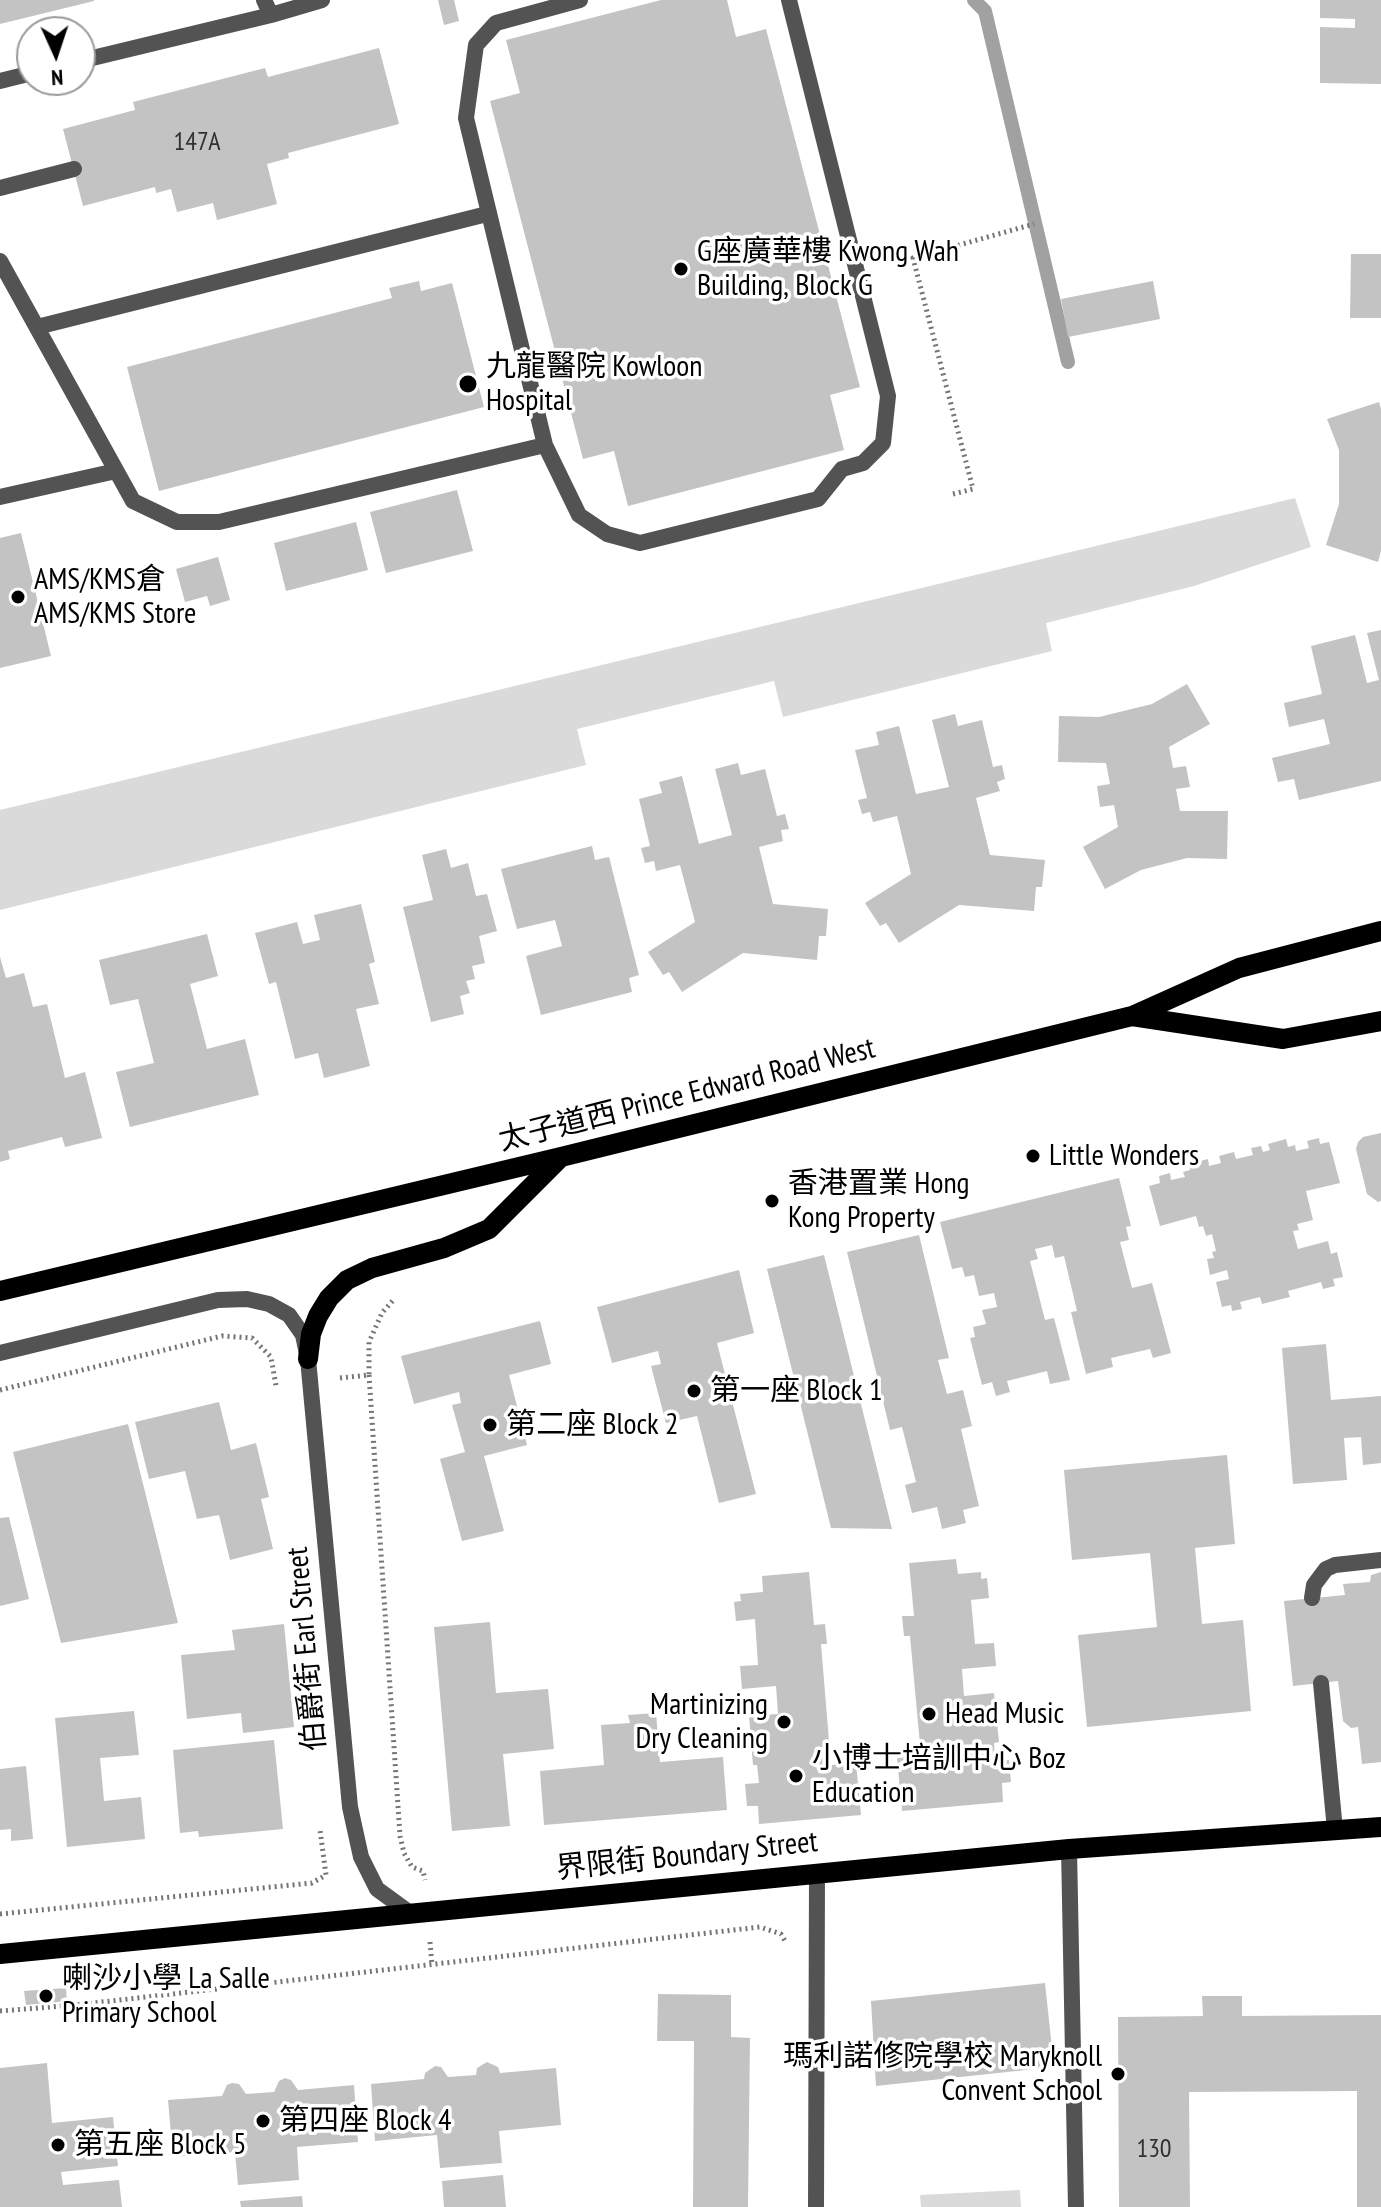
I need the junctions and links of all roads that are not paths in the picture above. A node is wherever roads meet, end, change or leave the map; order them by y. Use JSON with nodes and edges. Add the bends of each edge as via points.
{"nodes":[{"id":1,"x":322,"y":0,"type":"edge"},
{"id":2,"x":580,"y":0,"type":"edge"},
{"id":3,"x":789,"y":0,"type":"edge"},
{"id":4,"x":268,"y":8,"type":"edge"},
{"id":5,"x":96,"y":56,"type":"edge"},
{"id":6,"x":74,"y":169,"type":"dead end"},
{"id":7,"x":0,"y":188,"type":"edge"},
{"id":8,"x":487,"y":214,"type":"junction"},
{"id":9,"x":0,"y":261,"type":"edge"},
{"id":10,"x":37,"y":327,"type":"junction"},
{"id":11,"x":545,"y":445,"type":"junction"},
{"id":12,"x":116,"y":471,"type":"junction"},
{"id":13,"x":0,"y":497,"type":"edge"},
{"id":14,"x":1381,"y":931,"type":"edge"},
{"id":15,"x":1132,"y":1016,"type":"junction"},
{"id":16,"x":1381,"y":1021,"type":"edge"},
{"id":17,"x":561,"y":1157,"type":"junction"},
{"id":18,"x":0,"y":1291,"type":"edge"},
{"id":19,"x":0,"y":1353,"type":"edge"},
{"id":20,"x":308,"y":1359,"type":"junction"},
{"id":21,"x":1381,"y":1560,"type":"edge"},
{"id":22,"x":1312,"y":1598,"type":"dead end"},
{"id":23,"x":1321,"y":1683,"type":"dead end"},
{"id":24,"x":1381,"y":1827,"type":"edge"},
{"id":25,"x":1335,"y":1830,"type":"junction"},
{"id":26,"x":1069,"y":1849,"type":"junction"},
{"id":27,"x":817,"y":1874,"type":"junction"},
{"id":28,"x":410,"y":1913,"type":"junction"},
{"id":29,"x":0,"y":1954,"type":"edge"},
{"id":30,"x":816,"y":2207,"type":"edge"},
{"id":31,"x":1076,"y":2207,"type":"edge"}],
"edges":[{"from":1,"to":4,"type":"street"},
{"from":2,"to":8,"type":"street","via":[[496,23],[476,45],[466,118]]},
{"from":3,"to":11,"type":"street","via":[[888,396],[883,443],[863,463],[842,469],[818,499],[640,543],[607,534],[579,515]]},
{"from":4,"to":5,"type":"street"},
{"from":6,"to":7,"type":"street"},
{"from":8,"to":10,"type":"street"},
{"from":8,"to":11,"type":"street"},
{"from":9,"to":10,"type":"street"},
{"from":10,"to":12,"type":"street"},
{"from":11,"to":12,"type":"street","via":[[219,522],[177,522],[133,501]]},
{"from":12,"to":13,"type":"street"},
{"from":14,"to":15,"type":"main road","name":"太子道西 Prince Edward Road West","via":[[1239,968]]},
{"from":15,"to":16,"type":"main road","via":[[1283,1039]]},
{"from":15,"to":17,"type":"main road","name":"太子道西 Prince Edward Road West"},
{"from":17,"to":18,"type":"main road","name":"太子道西 Prince Edward Road West"},
{"from":17,"to":20,"type":"main road","via":[[489,1229],[347,1280],[318,1316]]},
{"from":19,"to":20,"type":"street","via":[[218,1300],[247,1299],[289,1315],[303,1335]]},
{"from":20,"to":28,"type":"street","name":"伯爵街 Earl Street","via":[[350,1807],[361,1857],[377,1889]]},
{"from":21,"to":22,"type":"street","via":[[1326,1569]]},
{"from":23,"to":25,"type":"street"},
{"from":24,"to":25,"type":"main road","name":"界限街 Boundary Street"},
{"from":25,"to":26,"type":"main road","name":"界限街 Boundary Street"},
{"from":26,"to":27,"type":"main road","name":"界限街 Boundary Street"},
{"from":26,"to":31,"type":"street"},
{"from":27,"to":28,"type":"main road","name":"界限街 Boundary Street"},
{"from":27,"to":30,"type":"street"},
{"from":28,"to":29,"type":"main road","name":"界限街 Boundary Street"}]}
